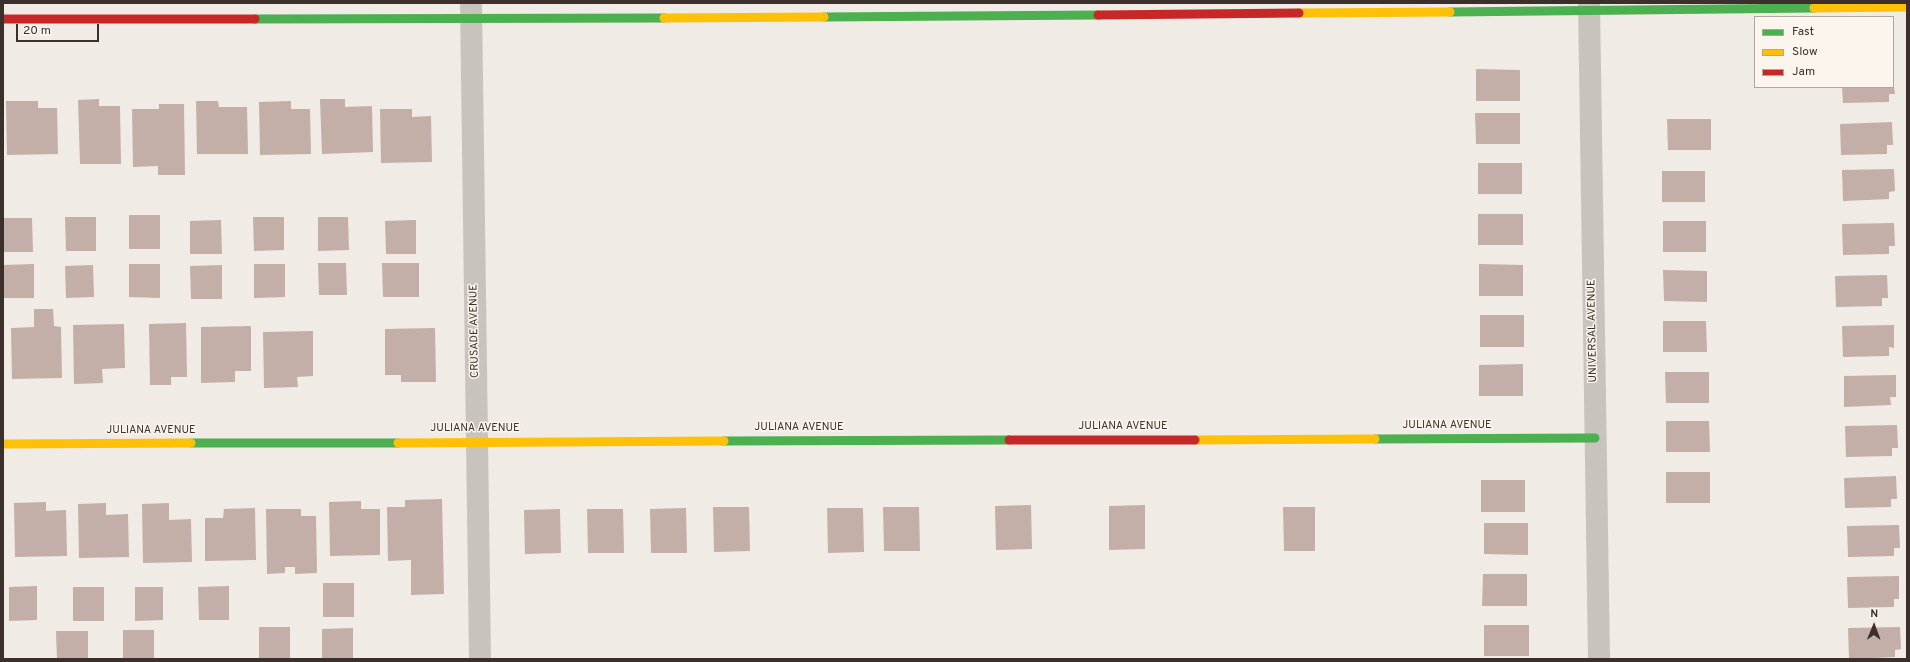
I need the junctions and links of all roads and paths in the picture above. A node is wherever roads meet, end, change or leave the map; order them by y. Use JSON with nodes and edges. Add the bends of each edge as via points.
{"nodes":[{"id":1,"x":1589,"y":7,"type":"edge"},
{"id":2,"x":1907,"y":7,"type":"edge"},
{"id":3,"x":471,"y":11,"type":"edge"},
{"id":4,"x":3,"y":19,"type":"edge"},
{"id":5,"x":1595,"y":438,"type":"junction"},
{"id":6,"x":476,"y":441,"type":"junction"},
{"id":7,"x":3,"y":444,"type":"edge"},
{"id":8,"x":480,"y":659,"type":"edge"},
{"id":9,"x":1599,"y":659,"type":"edge"}],
"edges":[{"from":1,"to":2,"type":"street"},
{"from":1,"to":3,"type":"street"},
{"from":1,"to":5,"type":"street","name":"UNIVERSAL AVENUE"},
{"from":3,"to":4,"type":"street"},
{"from":3,"to":6,"type":"street","name":"CRUSADE AVENUE"},
{"from":5,"to":6,"type":"street","name":"JULIANA AVENUE"},
{"from":5,"to":9,"type":"street","name":"UNIVERSAL AVENUE"},
{"from":6,"to":7,"type":"street","name":"JULIANA AVENUE"},
{"from":6,"to":8,"type":"street","name":"CRUSADE AVENUE"}]}
